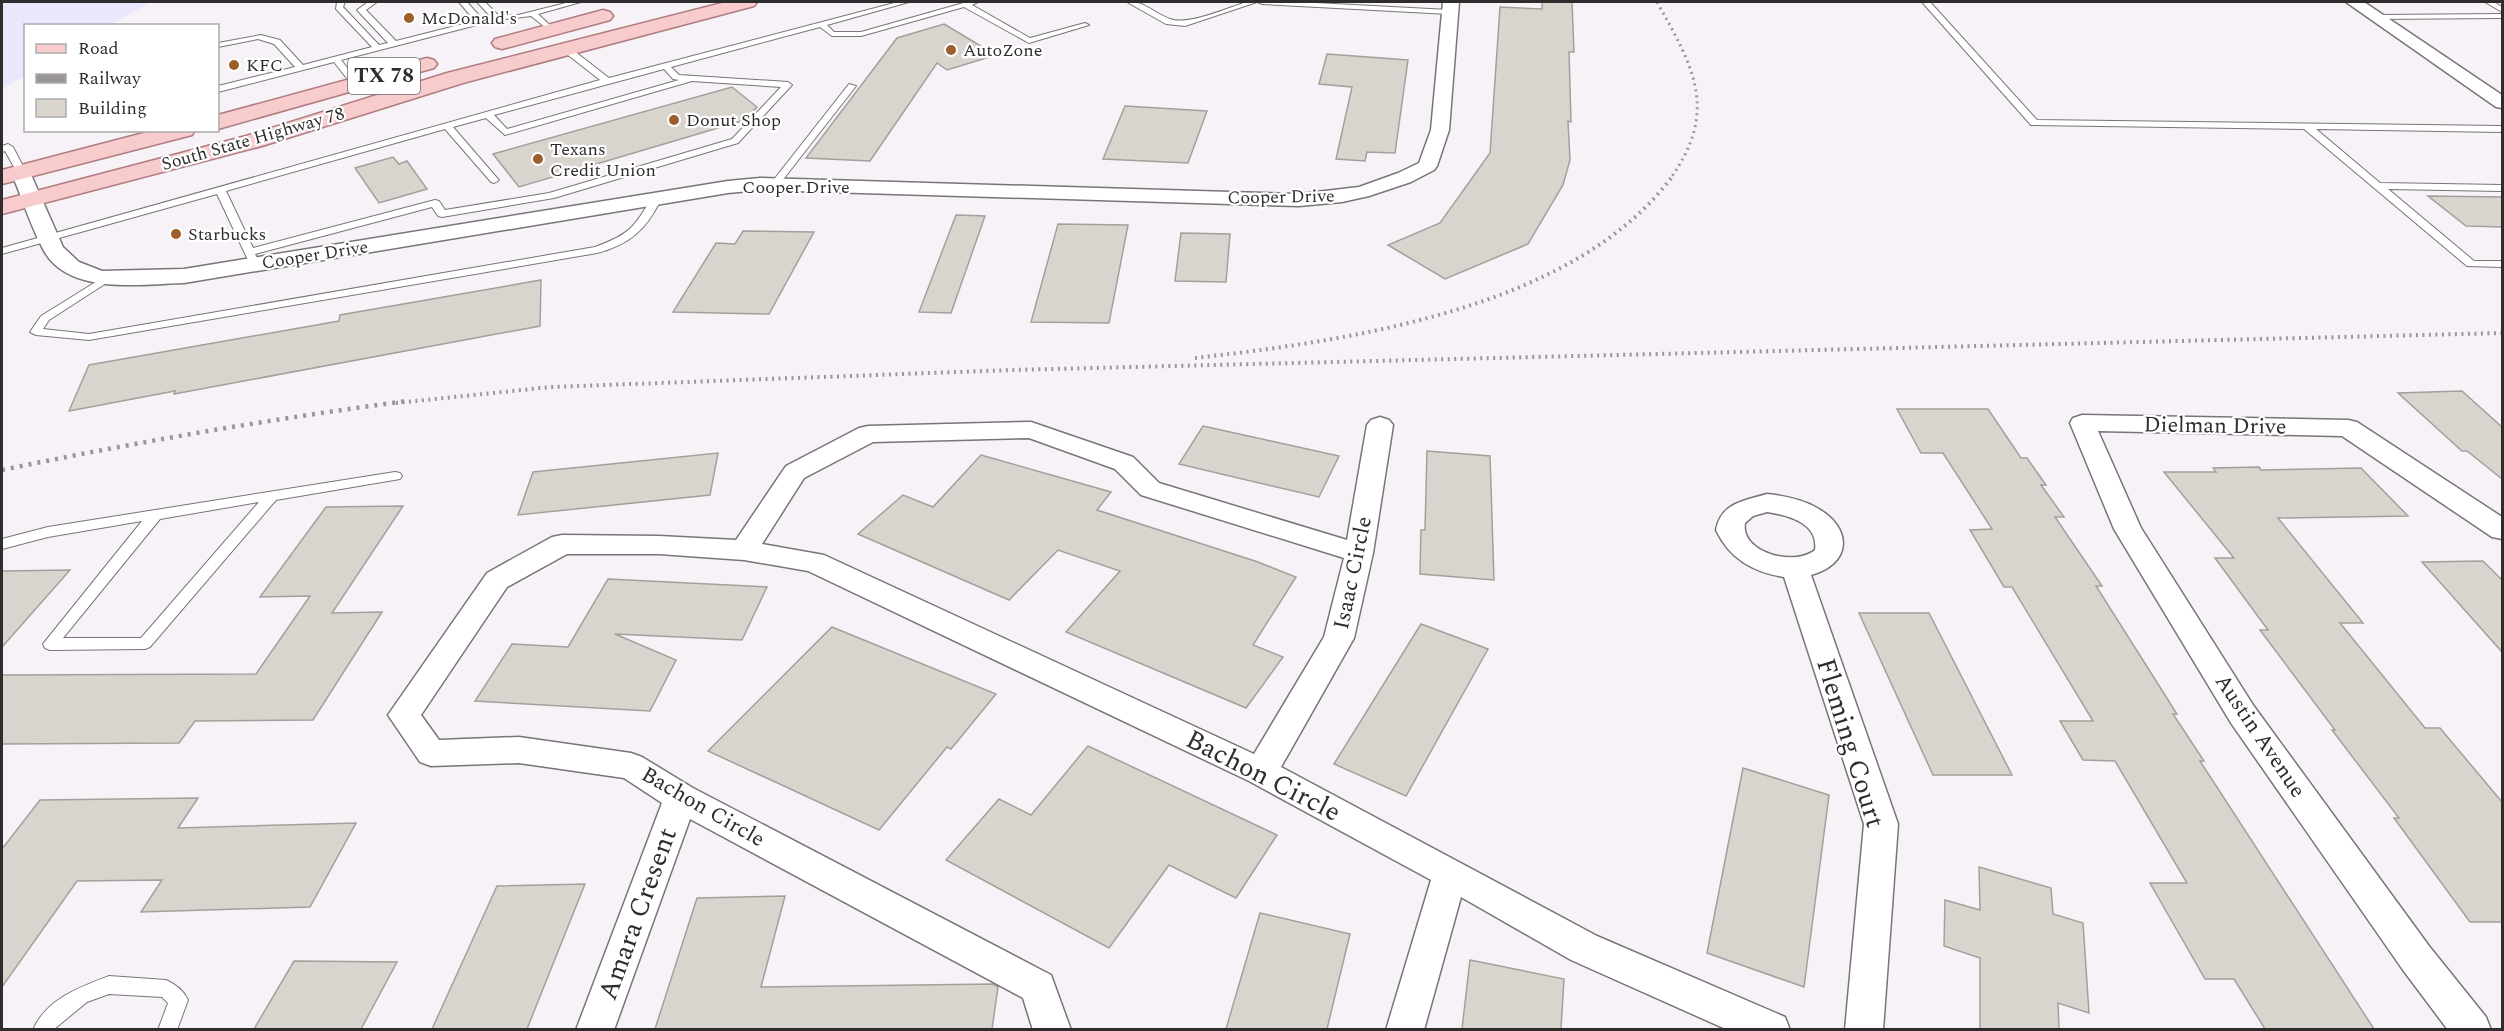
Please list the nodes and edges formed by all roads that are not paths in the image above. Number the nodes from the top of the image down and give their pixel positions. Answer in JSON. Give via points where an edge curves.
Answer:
{"nodes":[{"id":1,"x":341,"y":2,"type":"edge"},
{"id":2,"x":373,"y":2,"type":"edge"},
{"id":3,"x":464,"y":2,"type":"edge"},
{"id":4,"x":482,"y":2,"type":"edge"},
{"id":5,"x":539,"y":2,"type":"edge"},
{"id":6,"x":577,"y":2,"type":"edge"},
{"id":7,"x":747,"y":2,"type":"edge"},
{"id":8,"x":904,"y":2,"type":"edge"},
{"id":9,"x":974,"y":2,"type":"edge"},
{"id":10,"x":1131,"y":2,"type":"edge"},
{"id":11,"x":1253,"y":2,"type":"edge"},
{"id":12,"x":1262,"y":2,"type":"edge"},
{"id":13,"x":1926,"y":2,"type":"edge"},
{"id":14,"x":2354,"y":2,"type":"edge"},
{"id":15,"x":2489,"y":2,"type":"edge"},
{"id":16,"x":964,"y":4,"type":"junction"},
{"id":17,"x":1420,"y":6,"type":"edge"},
{"id":18,"x":1450,"y":7,"type":"edge"},
{"id":19,"x":626,"y":10,"type":"dead end"},
{"id":20,"x":2502,"y":10,"type":"edge"},
{"id":21,"x":532,"y":13,"type":"junction"},
{"id":22,"x":2502,"y":16,"type":"edge"},
{"id":23,"x":2377,"y":17,"type":"junction"},
{"id":24,"x":496,"y":18,"type":"junction"},
{"id":25,"x":548,"y":19,"type":"junction"},
{"id":26,"x":480,"y":22,"type":"junction"},
{"id":27,"x":821,"y":24,"type":"junction"},
{"id":28,"x":1085,"y":25,"type":"dead end"},
{"id":29,"x":393,"y":43,"type":"junction"},
{"id":30,"x":219,"y":45,"type":"edge"},
{"id":31,"x":376,"y":47,"type":"junction"},
{"id":32,"x":481,"y":49,"type":"dead end"},
{"id":33,"x":566,"y":49,"type":"junction"},
{"id":34,"x":336,"y":58,"type":"junction"},
{"id":35,"x":447,"y":58,"type":"dead end"},
{"id":36,"x":666,"y":66,"type":"junction"},
{"id":37,"x":301,"y":68,"type":"junction"},
{"id":38,"x":693,"y":79,"type":"junction"},
{"id":39,"x":607,"y":81,"type":"junction"},
{"id":40,"x":356,"y":84,"type":"junction"},
{"id":41,"x":852,"y":86,"type":"dead end"},
{"id":42,"x":219,"y":89,"type":"edge"},
{"id":43,"x":2502,"y":103,"type":"edge"},
{"id":44,"x":488,"y":114,"type":"junction"},
{"id":45,"x":219,"y":122,"type":"edge"},
{"id":46,"x":2305,"y":125,"type":"junction"},
{"id":47,"x":447,"y":126,"type":"junction"},
{"id":48,"x":2502,"y":129,"type":"edge"},
{"id":49,"x":176,"y":132,"type":"edge"},
{"id":50,"x":2,"y":138,"type":"edge"},
{"id":51,"x":5,"y":148,"type":"edge"},
{"id":52,"x":11,"y":175,"type":"edge"},
{"id":53,"x":494,"y":180,"type":"dead end"},
{"id":54,"x":775,"y":184,"type":"junction"},
{"id":55,"x":2377,"y":186,"type":"junction"},
{"id":56,"x":2502,"y":188,"type":"edge"},
{"id":57,"x":220,"y":190,"type":"junction"},
{"id":58,"x":503,"y":192,"type":"dead end"},
{"id":59,"x":550,"y":196,"type":"junction"},
{"id":60,"x":34,"y":199,"type":"junction"},
{"id":61,"x":656,"y":199,"type":"junction"},
{"id":62,"x":512,"y":202,"type":"junction"},
{"id":63,"x":2,"y":207,"type":"edge"},
{"id":64,"x":556,"y":215,"type":"junction"},
{"id":65,"x":49,"y":238,"type":"junction"},
{"id":66,"x":2,"y":251,"type":"edge"},
{"id":67,"x":252,"y":258,"type":"junction"},
{"id":68,"x":2502,"y":264,"type":"edge"},
{"id":69,"x":107,"y":278,"type":"junction"},
{"id":70,"x":2082,"y":423,"type":"joint"},
{"id":71,"x":1380,"y":425,"type":"dead end"},
{"id":72,"x":395,"y":476,"type":"dead end"},
{"id":73,"x":272,"y":496,"type":"junction"},
{"id":74,"x":155,"y":515,"type":"junction"},
{"id":75,"x":2502,"y":530,"type":"edge"},
{"id":76,"x":2,"y":544,"type":"edge"},
{"id":77,"x":744,"y":550,"type":"junction"},
{"id":78,"x":1359,"y":553,"type":"junction"},
{"id":79,"x":1795,"y":568,"type":"dead end"},
{"id":80,"x":1261,"y":772,"type":"junction"},
{"id":81,"x":681,"y":798,"type":"junction"},
{"id":82,"x":1450,"y":873,"type":"junction"},
{"id":83,"x":42,"y":1029,"type":"edge"},
{"id":84,"x":167,"y":1029,"type":"edge"},
{"id":85,"x":595,"y":1029,"type":"edge"},
{"id":86,"x":1052,"y":1029,"type":"edge"},
{"id":87,"x":1405,"y":1029,"type":"edge"},
{"id":88,"x":1771,"y":1029,"type":"edge"},
{"id":89,"x":1864,"y":1029,"type":"edge"},
{"id":90,"x":2472,"y":1029,"type":"edge"}],
"edges":[{"from":1,"to":31,"type":"lane","via":[[339,7]]},
{"from":2,"to":29,"type":"lane","via":[[361,10]]},
{"from":3,"to":26,"type":"lane"},
{"from":4,"to":24,"type":"lane"},
{"from":5,"to":25,"type":"lane"},
{"from":6,"to":25,"type":"lane"},
{"from":7,"to":33,"type":"main road","name":"South State Highway 78","number":"TX 78"},
{"from":8,"to":27,"type":"lane"},
{"from":9,"to":16,"type":"lane"},
{"from":10,"to":11,"type":"lane","via":[[1169,22],[1185,24]]},
{"from":12,"to":17,"type":"lane"},
{"from":13,"to":46,"type":"lane","via":[[2034,123]]},
{"from":14,"to":23,"type":"street"},
{"from":15,"to":20,"type":"lane"},
{"from":16,"to":27,"type":"lane","via":[[861,34],[832,34]]},
{"from":16,"to":28,"type":"lane","via":[[1029,41]]},
{"from":17,"to":18,"type":"lane"},
{"from":18,"to":54,"type":"street","name":"Cooper Drive","via":[[1440,130],[1427,166],[1375,190],[1326,200],[1251,200]]},
{"from":19,"to":25,"type":"main road"},
{"from":21,"to":24,"type":"lane"},
{"from":21,"to":25,"type":"lane"},
{"from":21,"to":25,"type":"lane"},
{"from":22,"to":23,"type":"lane"},
{"from":23,"to":43,"type":"street"},
{"from":24,"to":26,"type":"lane"},
{"from":25,"to":32,"type":"main road"},
{"from":25,"to":33,"type":"main road"},
{"from":26,"to":29,"type":"lane"},
{"from":27,"to":36,"type":"lane"},
{"from":29,"to":31,"type":"lane"},
{"from":30,"to":37,"type":"lane","via":[[258,37],[277,42]]},
{"from":31,"to":34,"type":"lane"},
{"from":33,"to":39,"type":"lane"},
{"from":33,"to":60,"type":"main road","name":"South State Highway 78","number":"TX 78","via":[[455,78],[255,141]]},
{"from":34,"to":37,"type":"lane"},
{"from":34,"to":40,"type":"lane"},
{"from":35,"to":40,"type":"main road","name":"South State Highway 78","number":"TX 78"},
{"from":36,"to":38,"type":"lane","via":[[676,77]]},
{"from":36,"to":39,"type":"lane"},
{"from":37,"to":42,"type":"lane"},
{"from":38,"to":44,"type":"lane","via":[[505,132]]},
{"from":38,"to":59,"type":"lane","via":[[788,86],[735,141]]},
{"from":39,"to":44,"type":"lane"},
{"from":40,"to":45,"type":"main road","name":"South State Highway 78","number":"TX 78"},
{"from":41,"to":54,"type":"lane"},
{"from":44,"to":47,"type":"lane"},
{"from":46,"to":48,"type":"lane"},
{"from":46,"to":55,"type":"lane"},
{"from":47,"to":53,"type":"lane"},
{"from":47,"to":57,"type":"lane"},
{"from":49,"to":52,"type":"main road","name":"South State Highway 78"},
{"from":50,"to":51,"type":"lane"},
{"from":51,"to":52,"type":"lane"},
{"from":52,"to":60,"type":"street","name":"Cooper Drive"},
{"from":54,"to":61,"type":"street","name":"Cooper Drive"},
{"from":55,"to":56,"type":"lane"},
{"from":55,"to":68,"type":"lane","via":[[2470,264]]},
{"from":57,"to":65,"type":"lane"},
{"from":57,"to":67,"type":"lane"},
{"from":58,"to":62,"type":"lane"},
{"from":59,"to":62,"type":"lane"},
{"from":59,"to":64,"type":"lane"},
{"from":60,"to":63,"type":"main road","name":"South State Highway 78","number":"TX 78"},
{"from":60,"to":65,"type":"street","name":"Cooper Drive"},
{"from":61,"to":64,"type":"street","name":"Cooper Drive"},
{"from":61,"to":69,"type":"lane","via":[[647,221],[623,241],[597,250],[89,337],[36,332],[45,318]]},
{"from":62,"to":67,"type":"lane","via":[[442,214],[435,203]]},
{"from":64,"to":67,"type":"street","name":"Cooper Drive"},
{"from":65,"to":66,"type":"lane"},
{"from":65,"to":69,"type":"street","name":"Cooper Drive","via":[[54,250],[71,267]]},
{"from":67,"to":69,"type":"street","name":"Cooper Drive","via":[[184,276]]},
{"from":70,"to":75,"type":"street","name":"Dielman Drive","via":[[2348,429]]},
{"from":70,"to":90,"type":"street","name":"Austin Avenue","via":[[2128,529],[2242,714],[2415,958]]},
{"from":71,"to":78,"type":"street","name":"Isaac Circle"},
{"from":72,"to":73,"type":"lane"},
{"from":73,"to":74,"type":"lane"},
{"from":73,"to":74,"type":"lane","via":[[145,644],[50,644]]},
{"from":74,"to":76,"type":"lane","via":[[48,532]]},
{"from":77,"to":78,"type":"street","via":[[795,472],[868,434],[1031,430],[1124,463],[1150,489]]},
{"from":77,"to":80,"type":"street","name":"Bachon Circle","via":[[814,562]]},
{"from":77,"to":81,"type":"street","name":"Bachon Circle","via":[[562,544],[497,580],[404,715],[431,753],[519,750],[631,766]]},
{"from":78,"to":80,"type":"street","name":"Isaac Circle","via":[[1340,638]]},
{"from":79,"to":89,"type":"street","name":"Fleming Court","via":[[1881,824]]},
{"from":80,"to":82,"type":"street","name":"Bachon Circle"},
{"from":81,"to":85,"type":"street","name":"Amara Cresent"},
{"from":81,"to":86,"type":"street","name":"Bachon Circle","via":[[1038,987]]},
{"from":82,"to":87,"type":"street"},
{"from":82,"to":88,"type":"street","name":"Bachon Circle","via":[[1584,948]]},
{"from":83,"to":84,"type":"lane","via":[[80,996],[109,985],[166,989],[178,1000]]}]}
